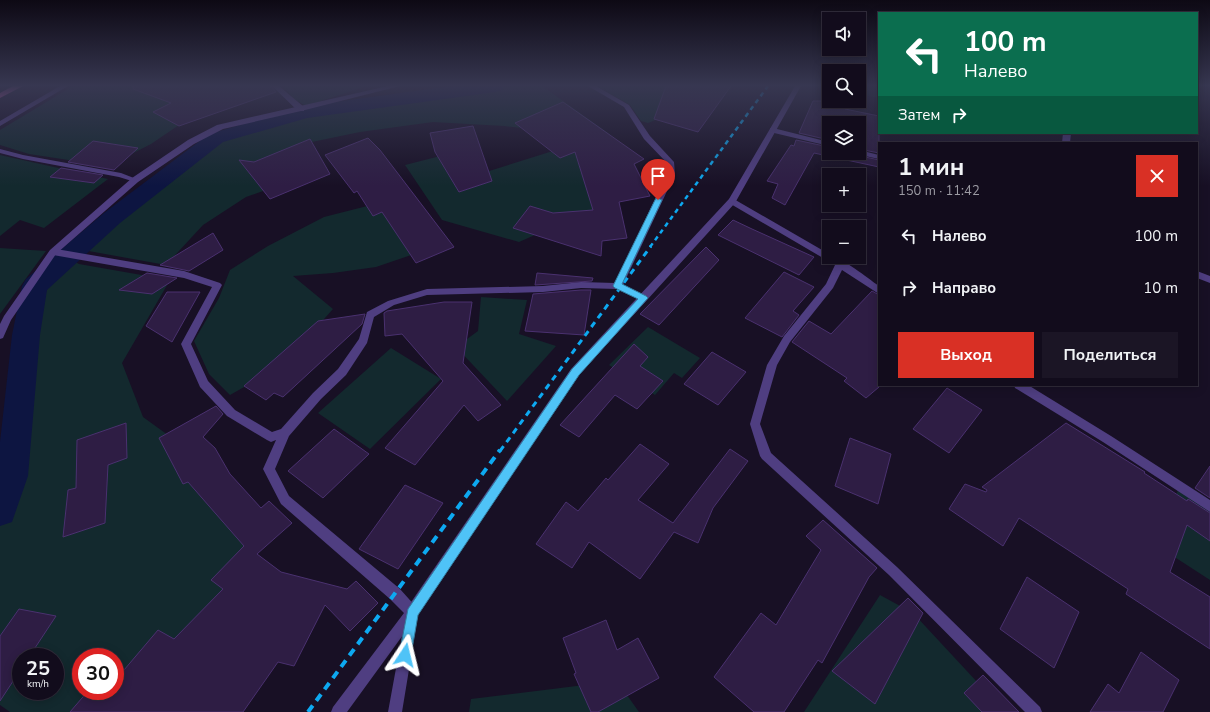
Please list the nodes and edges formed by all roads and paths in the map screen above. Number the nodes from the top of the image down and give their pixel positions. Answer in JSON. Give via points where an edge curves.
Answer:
{"nodes":[{"id":1,"x":253,"y":119,"type":"edge"},
{"id":2,"x":636,"y":119,"type":"edge"},
{"id":3,"x":779,"y":119,"type":"edge"},
{"id":4,"x":773,"y":130,"type":"junction"},
{"id":5,"x":822,"y":142,"type":"edge"},
{"id":6,"x":0,"y":151,"type":"edge"},
{"id":7,"x":866,"y":154,"type":"edge"},
{"id":8,"x":878,"y":157,"type":"edge"},
{"id":9,"x":136,"y":180,"type":"junction"},
{"id":10,"x":732,"y":201,"type":"junction"},
{"id":11,"x":52,"y":252,"type":"junction"},
{"id":12,"x":822,"y":254,"type":"edge"},
{"id":13,"x":840,"y":264,"type":"joint"},
{"id":14,"x":1198,"y":274,"type":"edge"},
{"id":15,"x":1210,"y":280,"type":"edge"},
{"id":16,"x":618,"y":286,"type":"junction"},
{"id":17,"x":878,"y":291,"type":"edge"},
{"id":18,"x":643,"y":298,"type":"junction"},
{"id":19,"x":0,"y":335,"type":"edge"},
{"id":20,"x":1020,"y":386,"type":"edge"},
{"id":21,"x":284,"y":432,"type":"junction"},
{"id":22,"x":1210,"y":507,"type":"edge"},
{"id":23,"x":412,"y":613,"type":"junction"},
{"id":24,"x":338,"y":712,"type":"edge"},
{"id":25,"x":395,"y":712,"type":"edge"},
{"id":26,"x":1035,"y":712,"type":"edge"}],
"edges":[{"from":1,"to":9,"type":"street","via":[[220,127],[191,142]]},
{"from":2,"to":16,"type":"street","via":[[647,137],[670,162],[671,174]]},
{"from":3,"to":4,"type":"street"},
{"from":4,"to":5,"type":"street"},
{"from":4,"to":10,"type":"street"},
{"from":6,"to":9,"type":"street"},
{"from":7,"to":8,"type":"street"},
{"from":9,"to":11,"type":"street"},
{"from":10,"to":12,"type":"street"},
{"from":10,"to":18,"type":"street"},
{"from":11,"to":19,"type":"street","via":[[7,319]]},
{"from":11,"to":21,"type":"street","via":[[189,275],[217,285],[186,344],[200,377],[231,413],[271,437]]},
{"from":13,"to":17,"type":"street"},
{"from":13,"to":26,"type":"street","via":[[830,286],[787,339],[772,365],[755,424],[766,456],[893,571]]},
{"from":14,"to":15,"type":"street"},
{"from":16,"to":18,"type":"street"},
{"from":16,"to":21,"type":"street","via":[[581,285],[543,289],[427,292],[391,302],[370,315],[364,340],[342,372]]},
{"from":18,"to":23,"type":"street","via":[[575,372]]},
{"from":20,"to":22,"type":"street","via":[[1107,439]]},
{"from":21,"to":23,"type":"street","via":[[269,469],[285,500],[395,594]]},
{"from":23,"to":24,"type":"street"},
{"from":23,"to":25,"type":"street"}]}
